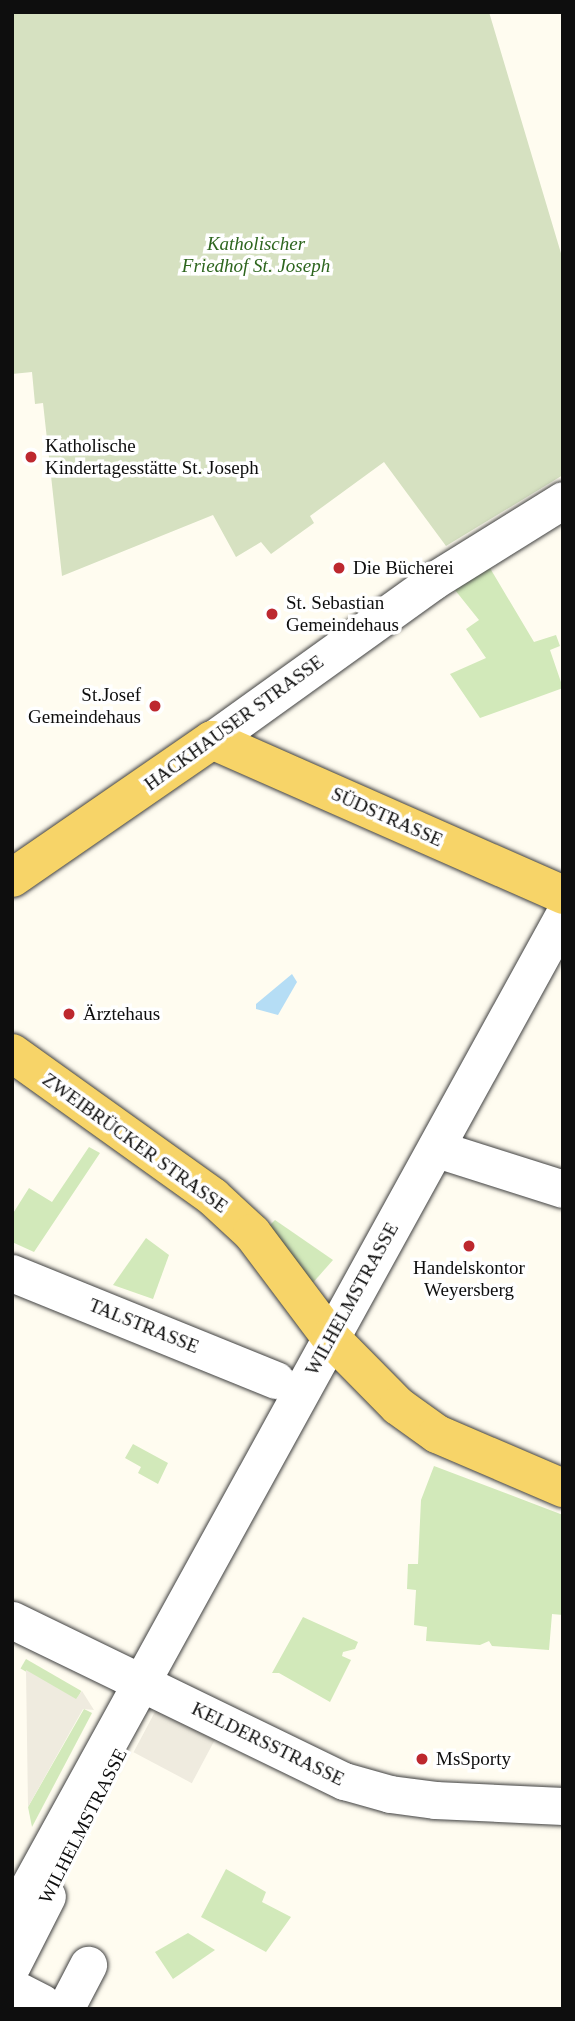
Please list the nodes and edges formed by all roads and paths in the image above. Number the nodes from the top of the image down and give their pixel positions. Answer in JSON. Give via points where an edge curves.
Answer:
{"nodes":[{"id":1,"x":563,"y":500,"type":"edge"},
{"id":2,"x":212,"y":740,"type":"junction"},
{"id":3,"x":12,"y":878,"type":"edge"},
{"id":4,"x":563,"y":895,"type":"edge"},
{"id":5,"x":563,"y":916,"type":"edge"},
{"id":6,"x":12,"y":1054,"type":"edge"},
{"id":7,"x":437,"y":1149,"type":"junction"},
{"id":8,"x":563,"y":1189,"type":"edge"},
{"id":9,"x":12,"y":1273,"type":"edge"},
{"id":10,"x":330,"y":1338,"type":"junction"},
{"id":11,"x":276,"y":1380,"type":"dead end"},
{"id":12,"x":563,"y":1488,"type":"edge"},
{"id":13,"x":12,"y":1619,"type":"edge"},
{"id":14,"x":145,"y":1683,"type":"junction"},
{"id":15,"x":563,"y":1806,"type":"edge"},
{"id":16,"x":23,"y":1919,"type":"edge"},
{"id":17,"x":88,"y":1965,"type":"dead end"},
{"id":18,"x":39,"y":1997,"type":"edge"}],
"edges":[{"from":1,"to":2,"type":"street","name":"HACKHAUSER STRASSE","via":[[433,581]]},
{"from":2,"to":3,"type":"main road","name":"HACKHAUSER STRASSE"},
{"from":2,"to":4,"type":"main road","name":"SÜDSTRASSE"},
{"from":5,"to":7,"type":"street","name":"WILHELMSTRASSE"},
{"from":6,"to":10,"type":"main road","name":"ZWEIBRÜCKER STRASSE","via":[[213,1197],[252,1233]]},
{"from":7,"to":8,"type":"street"},
{"from":7,"to":10,"type":"street","name":"WILHELMSTRASSE"},
{"from":9,"to":11,"type":"street","name":"TALSTRASSE"},
{"from":10,"to":12,"type":"main road","via":[[373,1383],[437,1434]]},
{"from":10,"to":14,"type":"street","name":"WILHELMSTRASSE"},
{"from":13,"to":14,"type":"street","name":"KELDERSSTRASSE"},
{"from":14,"to":15,"type":"street","name":"KELDERSSTRASSE","via":[[300,1764],[369,1789],[435,1800]]},
{"from":14,"to":16,"type":"street","name":"WILHELMSTRASSE","via":[[134,1729]]},
{"from":16,"to":18,"type":"street","name":"WILHELMSTRASSE"},
{"from":17,"to":18,"type":"street"}]}
